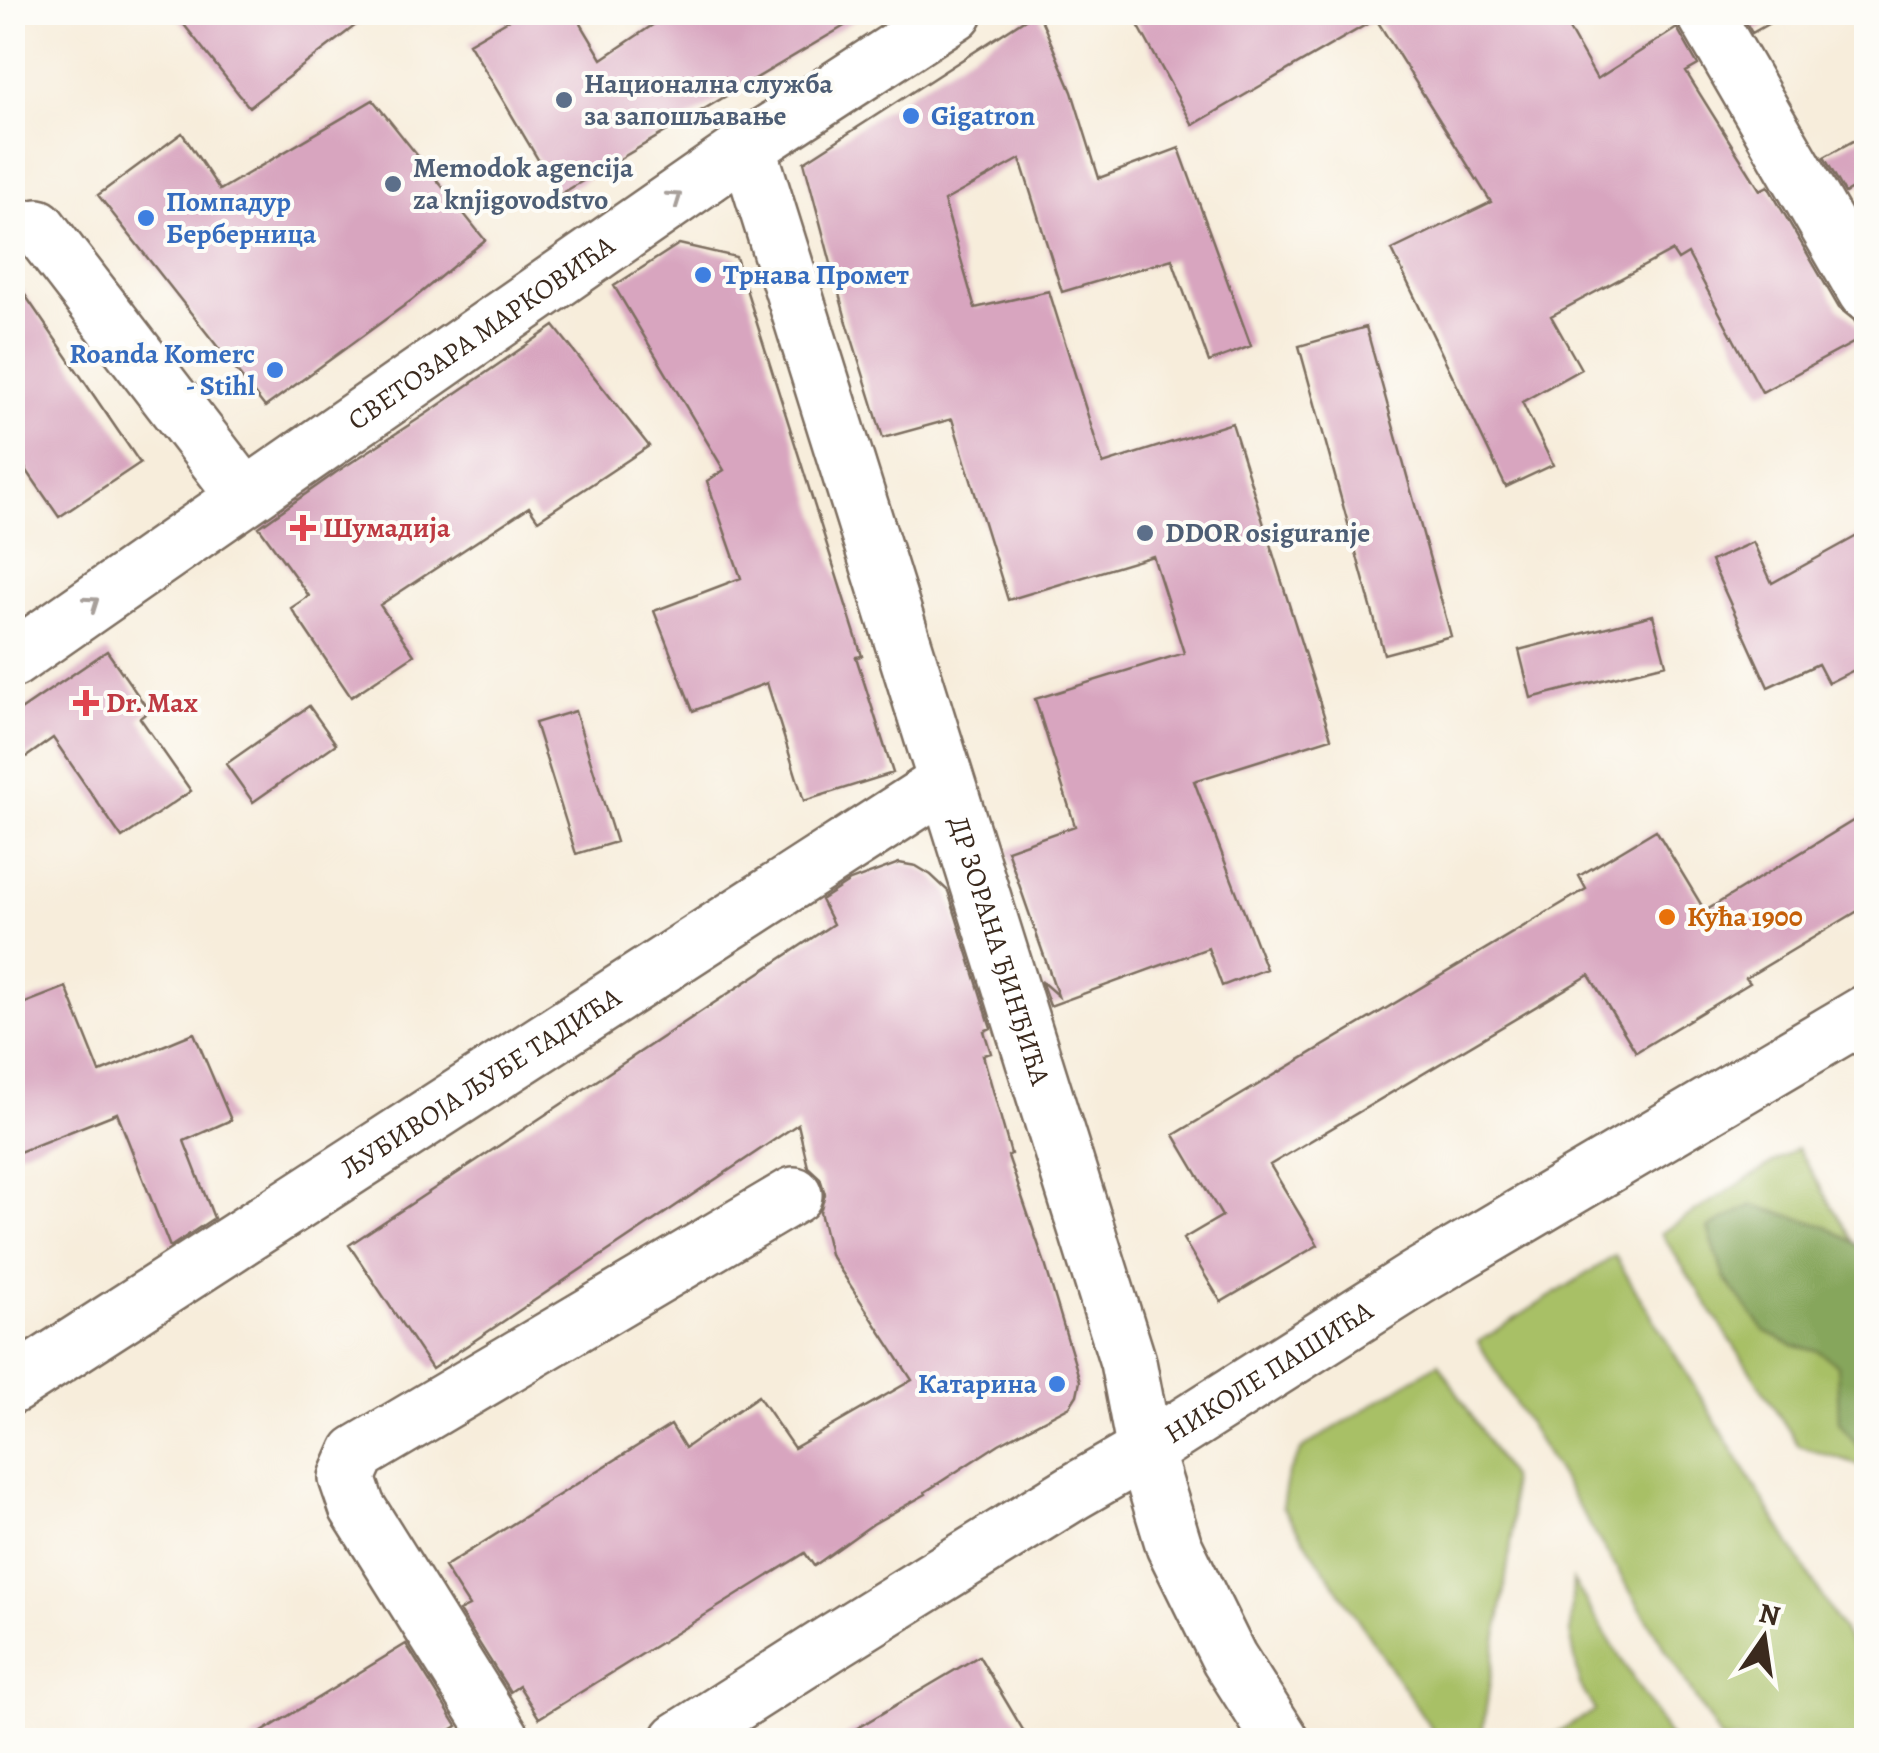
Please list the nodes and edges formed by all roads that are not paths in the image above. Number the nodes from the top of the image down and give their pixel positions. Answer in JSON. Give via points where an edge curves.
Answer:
{"nodes":[{"id":1,"x":955,"y":12,"type":"edge"},
{"id":2,"x":1704,"y":12,"type":"edge"},
{"id":3,"x":748,"y":147,"type":"junction"},
{"id":4,"x":38,"y":227,"type":"dead end"},
{"id":5,"x":1866,"y":292,"type":"edge"},
{"id":6,"x":245,"y":496,"type":"junction"},
{"id":7,"x":12,"y":660,"type":"edge"},
{"id":8,"x":946,"y":782,"type":"junction"},
{"id":9,"x":1866,"y":1013,"type":"edge"},
{"id":10,"x":794,"y":1195,"type":"dead end"},
{"id":11,"x":12,"y":1386,"type":"edge"},
{"id":12,"x":1145,"y":1451,"type":"junction"},
{"id":13,"x":504,"y":1740,"type":"edge"},
{"id":14,"x":679,"y":1740,"type":"edge"},
{"id":15,"x":1281,"y":1740,"type":"edge"}],
"edges":[{"from":1,"to":3,"type":"street","name":"СВЕТОЗАРА МАРКОВИЋА"},
{"from":2,"to":5,"type":"street"},
{"from":6,"to":3,"type":"street","name":"СВЕТОЗАРА МАРКОВИЋА","one_way":true},
{"from":3,"to":8,"type":"street","name":"ДР ЗОРАНА ЂИНЂИЋА"},
{"from":4,"to":6,"type":"street"},
{"from":7,"to":6,"type":"street","name":"СВЕТОЗАРА МАРКОВИЋА","one_way":true},
{"from":8,"to":11,"type":"street","name":"ЉУБИВОЈА ЉУБЕ ТАДИЋА"},
{"from":8,"to":12,"type":"street","name":"ДР ЗОРАНА ЂИНЂИЋА","via":[[1128,1362]]},
{"from":9,"to":12,"type":"street","name":"НИКОЛЕ ПАШИЋА","via":[[1417,1278]]},
{"from":10,"to":13,"type":"street","via":[[358,1453],[347,1478],[357,1507]]},
{"from":12,"to":14,"type":"street","name":"НИКОЛЕ ПАШИЋА"},
{"from":12,"to":15,"type":"street","name":"ДР ЗОРАНА ЂИНЂИЋА","via":[[1174,1546],[1229,1658]]}]}
